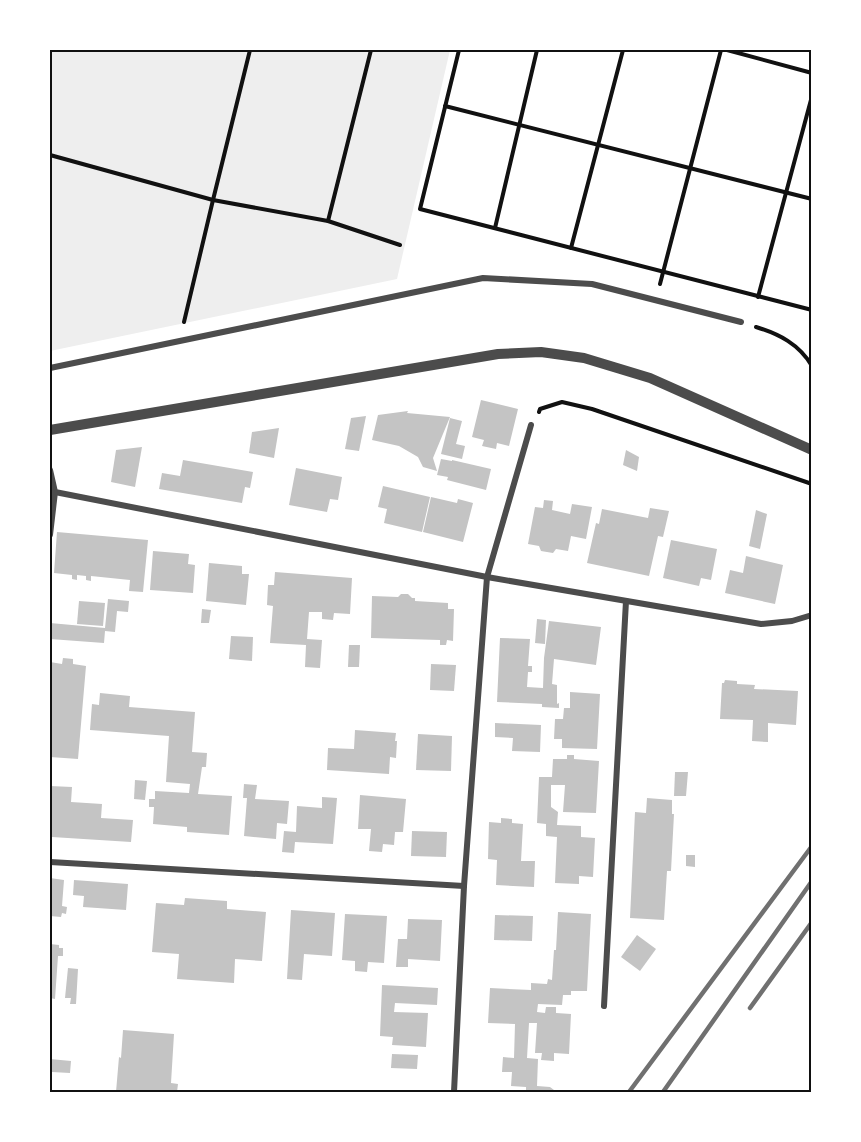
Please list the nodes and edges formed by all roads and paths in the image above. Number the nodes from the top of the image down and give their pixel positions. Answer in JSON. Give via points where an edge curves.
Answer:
{"nodes":[{"id":1,"x":250,"y":50,"type":"edge"},
{"id":2,"x":371,"y":50,"type":"edge"},
{"id":3,"x":459,"y":50,"type":"edge"},
{"id":4,"x":537,"y":50,"type":"edge"},
{"id":5,"x":623,"y":50,"type":"edge"},
{"id":6,"x":721,"y":50,"type":"edge"},
{"id":7,"x":727,"y":50,"type":"edge"},
{"id":8,"x":812,"y":73,"type":"edge"},
{"id":9,"x":812,"y":96,"type":"edge"},
{"id":10,"x":445,"y":106,"type":"junction"},
{"id":11,"x":519,"y":125,"type":"junction"},
{"id":12,"x":598,"y":145,"type":"junction"},
{"id":13,"x":50,"y":155,"type":"edge"},
{"id":14,"x":690,"y":168,"type":"junction"},
{"id":15,"x":786,"y":193,"type":"junction"},
{"id":16,"x":812,"y":199,"type":"edge"},
{"id":17,"x":213,"y":200,"type":"junction"},
{"id":18,"x":328,"y":221,"type":"junction"},
{"id":19,"x":495,"y":228,"type":"junction"},
{"id":20,"x":400,"y":245,"type":"dead end"},
{"id":21,"x":571,"y":248,"type":"junction"},
{"id":22,"x":663,"y":272,"type":"junction"},
{"id":23,"x":758,"y":297,"type":"junction"},
{"id":24,"x":656,"y":299,"type":"junction"},
{"id":25,"x":812,"y":310,"type":"edge"},
{"id":26,"x":741,"y":322,"type":"joint"},
{"id":27,"x":181,"y":340,"type":"junction"},
{"id":28,"x":812,"y":366,"type":"edge"},
{"id":29,"x":50,"y":368,"type":"edge"},
{"id":30,"x":531,"y":425,"type":"joint"},
{"id":31,"x":50,"y":430,"type":"edge"},
{"id":32,"x":812,"y":450,"type":"edge"},
{"id":33,"x":50,"y":470,"type":"edge"},
{"id":34,"x":812,"y":484,"type":"edge"},
{"id":35,"x":55,"y":492,"type":"junction"},
{"id":36,"x":50,"y":534,"type":"edge"},
{"id":37,"x":487,"y":577,"type":"junction"},
{"id":38,"x":626,"y":601,"type":"junction"},
{"id":39,"x":812,"y":615,"type":"edge"},
{"id":40,"x":50,"y":862,"type":"edge"},
{"id":41,"x":464,"y":885,"type":"junction"},
{"id":42,"x":604,"y":1006,"type":"dead end"},
{"id":43,"x":454,"y":1092,"type":"edge"}],
"edges":[{"from":1,"to":17,"type":"path"},
{"from":2,"to":18,"type":"path"},
{"from":3,"to":10,"type":"path"},
{"from":4,"to":11,"type":"path"},
{"from":5,"to":12,"type":"path"},
{"from":6,"to":14,"type":"path"},
{"from":7,"to":8,"type":"path"},
{"from":9,"to":15,"type":"path"},
{"from":10,"to":11,"type":"path"},
{"from":10,"to":19,"type":"path","via":[[420,209]]},
{"from":11,"to":12,"type":"path"},
{"from":11,"to":19,"type":"path"},
{"from":12,"to":14,"type":"path"},
{"from":12,"to":21,"type":"path"},
{"from":13,"to":17,"type":"path"},
{"from":14,"to":15,"type":"path"},
{"from":14,"to":22,"type":"path"},
{"from":15,"to":16,"type":"path"},
{"from":15,"to":23,"type":"path"},
{"from":17,"to":18,"type":"path"},
{"from":17,"to":27,"type":"path"},
{"from":18,"to":20,"type":"path"},
{"from":19,"to":21,"type":"path"},
{"from":21,"to":22,"type":"path"},
{"from":22,"to":23,"type":"path"},
{"from":22,"to":24,"type":"path"},
{"from":23,"to":25,"type":"path"},
{"from":24,"to":26,"type":"street"},
{"from":24,"to":27,"type":"street","via":[[592,284],[483,278]]},
{"from":26,"to":28,"type":"path","via":[[787,340]]},
{"from":27,"to":29,"type":"street"},
{"from":30,"to":34,"type":"path","via":[[540,409],[562,402]]},
{"from":30,"to":37,"type":"street"},
{"from":31,"to":32,"type":"street","via":[[498,354],[542,352],[584,358],[650,378]]},
{"from":33,"to":35,"type":"street"},
{"from":35,"to":36,"type":"street"},
{"from":35,"to":37,"type":"street"},
{"from":37,"to":38,"type":"street"},
{"from":37,"to":41,"type":"street"},
{"from":38,"to":39,"type":"street","via":[[761,624]]},
{"from":38,"to":42,"type":"street"},
{"from":40,"to":41,"type":"street"},
{"from":41,"to":43,"type":"street"}]}
